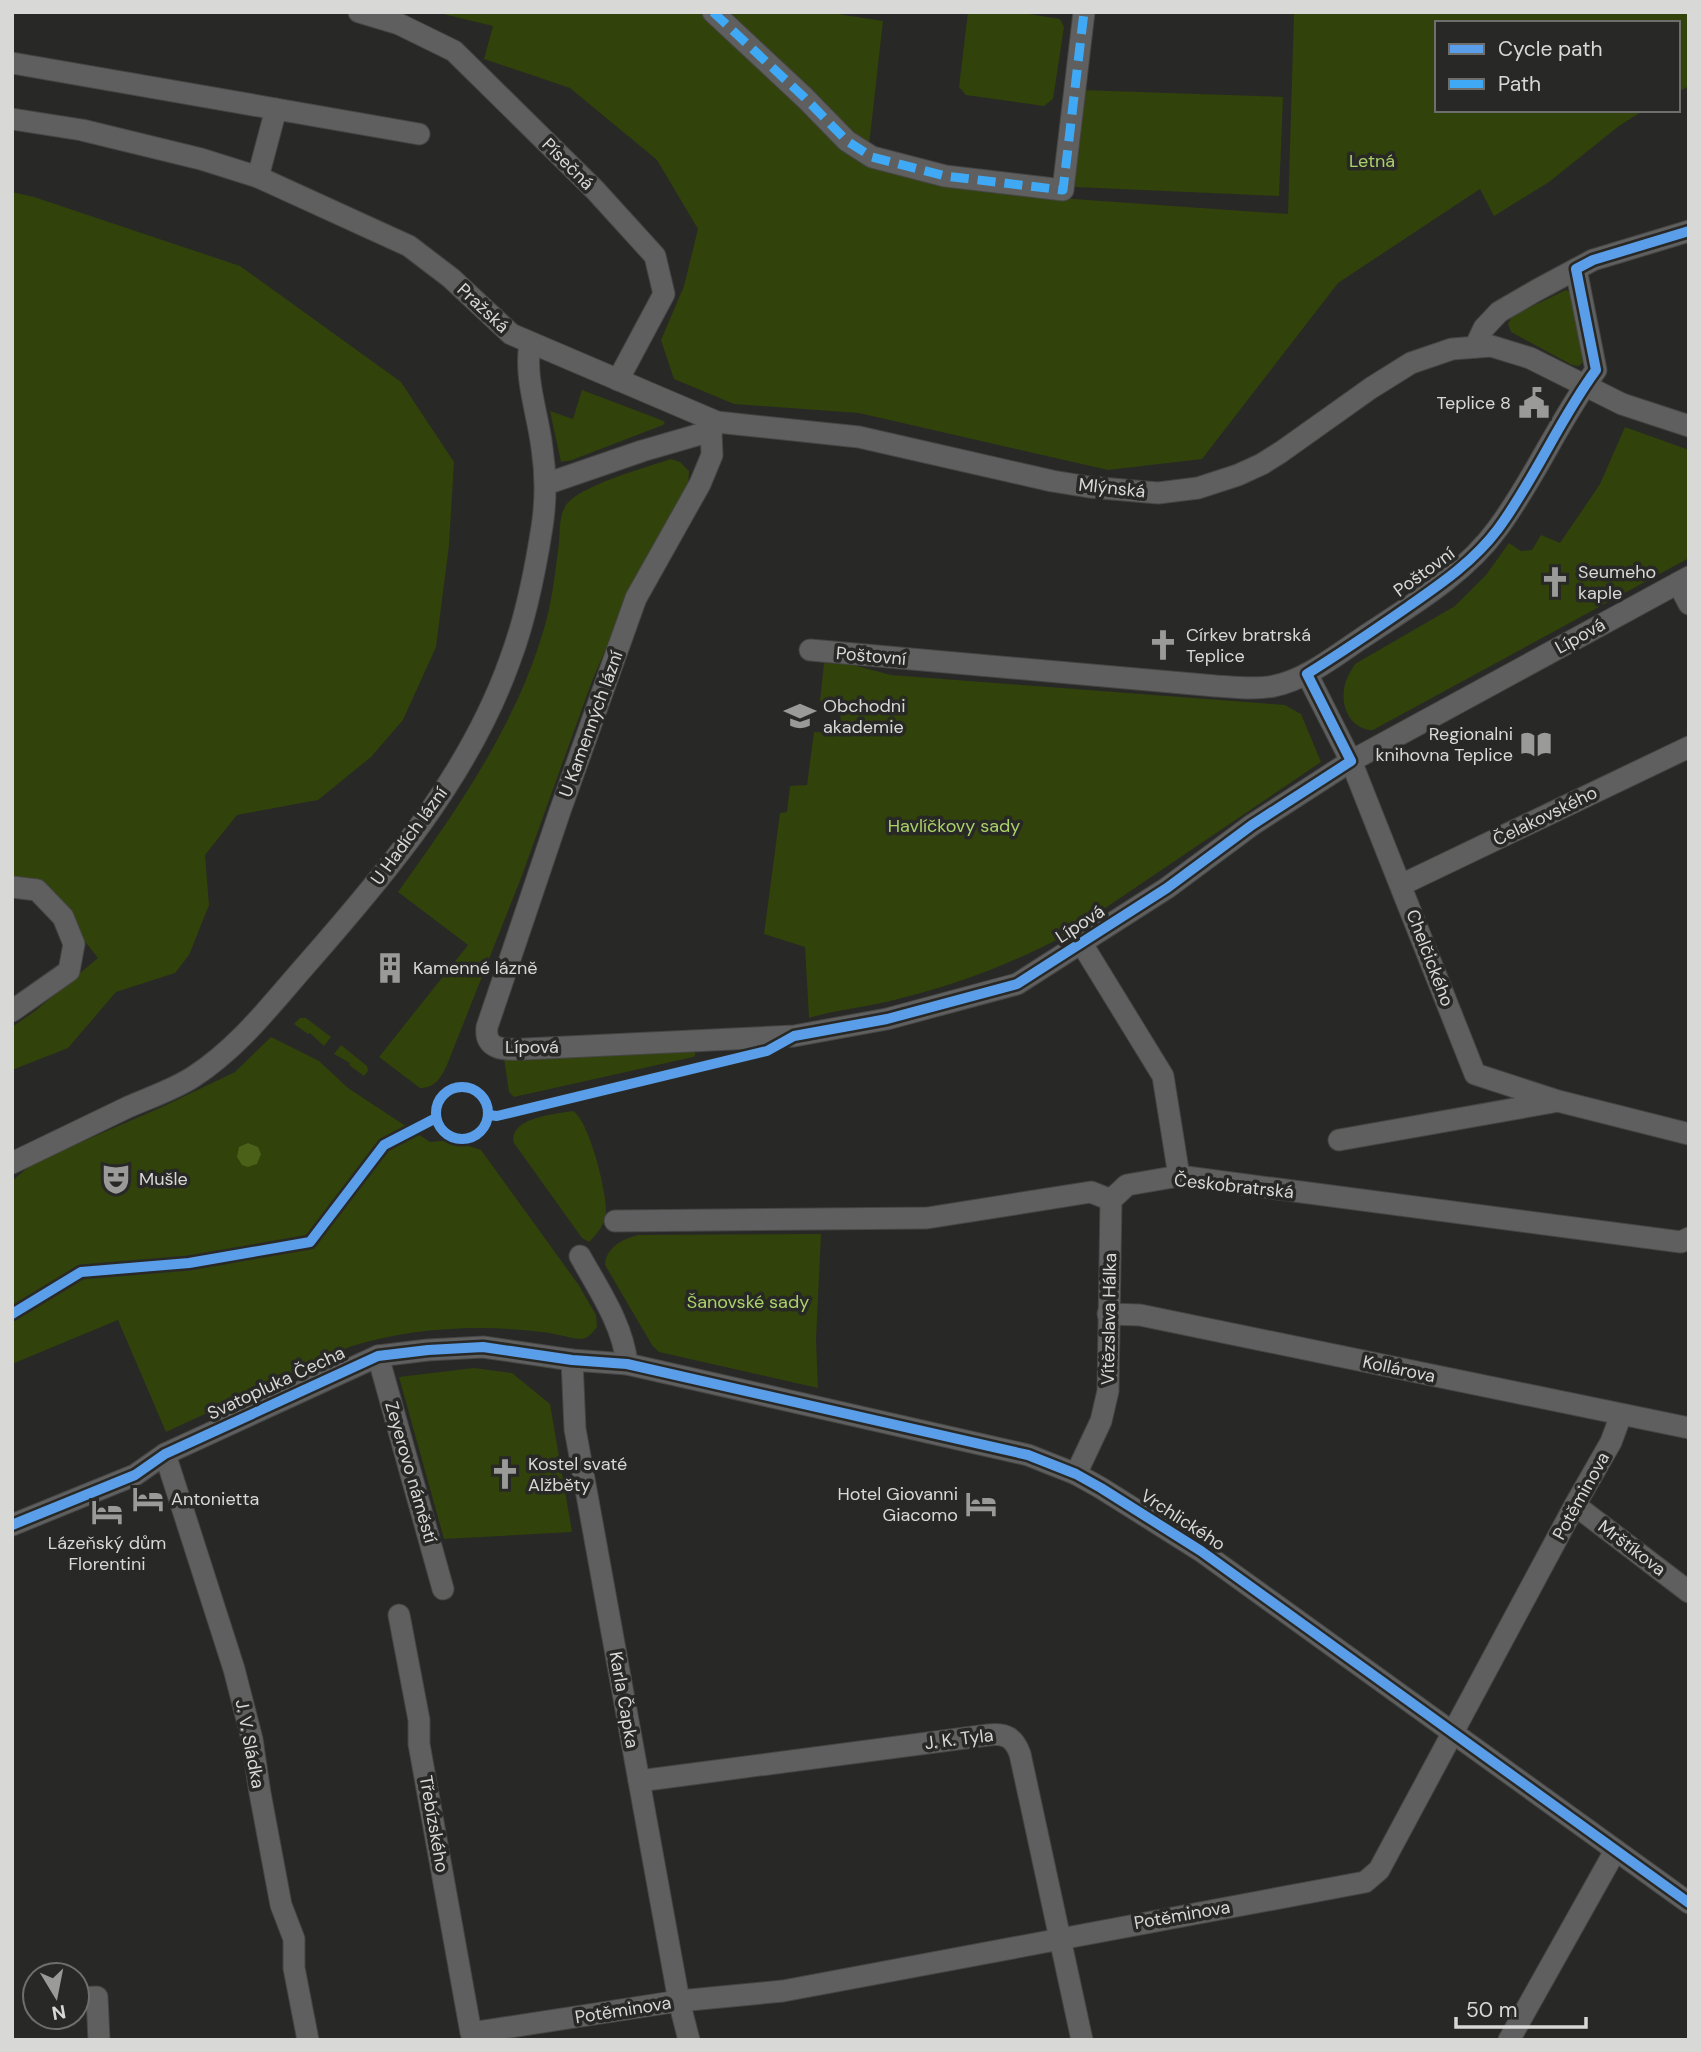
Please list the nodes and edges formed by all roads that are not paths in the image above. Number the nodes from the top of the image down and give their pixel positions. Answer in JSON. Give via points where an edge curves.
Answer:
{"nodes":[{"id":1,"x":359,"y":12,"type":"edge"},
{"id":2,"x":713,"y":12,"type":"edge"},
{"id":3,"x":1084,"y":12,"type":"edge"},
{"id":4,"x":12,"y":62,"type":"edge"},
{"id":5,"x":276,"y":110,"type":"junction"},
{"id":6,"x":12,"y":119,"type":"edge"},
{"id":7,"x":419,"y":134,"type":"dead end"},
{"id":8,"x":258,"y":177,"type":"junction"},
{"id":9,"x":1689,"y":231,"type":"edge"},
{"id":10,"x":1576,"y":269,"type":"junction"},
{"id":11,"x":530,"y":344,"type":"junction"},
{"id":12,"x":1475,"y":347,"type":"junction"},
{"id":13,"x":618,"y":380,"type":"junction"},
{"id":14,"x":1584,"y":386,"type":"junction"},
{"id":15,"x":1689,"y":426,"type":"edge"},
{"id":16,"x":714,"y":427,"type":"junction"},
{"id":17,"x":546,"y":484,"type":"junction"},
{"id":18,"x":1683,"y":580,"type":"edge"},
{"id":19,"x":1689,"y":604,"type":"edge"},
{"id":20,"x":810,"y":650,"type":"dead end"},
{"id":21,"x":1307,"y":674,"type":"junction"},
{"id":22,"x":1689,"y":747,"type":"edge"},
{"id":23,"x":1351,"y":761,"type":"junction"},
{"id":24,"x":1401,"y":885,"type":"junction"},
{"id":25,"x":12,"y":887,"type":"edge"},
{"id":26,"x":1082,"y":944,"type":"junction"},
{"id":27,"x":12,"y":1011,"type":"edge"},
{"id":28,"x":487,"y":1027,"type":"joint"},
{"id":29,"x":1558,"y":1101,"type":"junction"},
{"id":30,"x":1689,"y":1134,"type":"edge"},
{"id":31,"x":1339,"y":1140,"type":"dead end"},
{"id":32,"x":12,"y":1163,"type":"edge"},
{"id":33,"x":1179,"y":1177,"type":"junction"},
{"id":34,"x":1111,"y":1200,"type":"junction"},
{"id":35,"x":615,"y":1221,"type":"dead end"},
{"id":36,"x":1689,"y":1238,"type":"edge"},
{"id":37,"x":580,"y":1256,"type":"dead end"},
{"id":38,"x":1108,"y":1314,"type":"junction"},
{"id":39,"x":378,"y":1356,"type":"junction"},
{"id":40,"x":572,"y":1360,"type":"junction"},
{"id":41,"x":627,"y":1364,"type":"junction"},
{"id":42,"x":1621,"y":1415,"type":"junction"},
{"id":43,"x":1689,"y":1428,"type":"edge"},
{"id":44,"x":165,"y":1454,"type":"junction"},
{"id":45,"x":1076,"y":1474,"type":"junction"},
{"id":46,"x":1575,"y":1505,"type":"junction"},
{"id":47,"x":12,"y":1525,"type":"edge"},
{"id":48,"x":443,"y":1589,"type":"dead end"},
{"id":49,"x":1689,"y":1592,"type":"edge"},
{"id":50,"x":399,"y":1615,"type":"dead end"},
{"id":51,"x":1453,"y":1732,"type":"junction"},
{"id":52,"x":639,"y":1781,"type":"junction"},
{"id":53,"x":1615,"y":1851,"type":"junction"},
{"id":54,"x":1689,"y":1903,"type":"edge"},
{"id":55,"x":1060,"y":1938,"type":"junction"},
{"id":56,"x":91,"y":1997,"type":"edge"},
{"id":57,"x":679,"y":2001,"type":"junction"},
{"id":58,"x":471,"y":2033,"type":"joint"},
{"id":59,"x":99,"y":2040,"type":"edge"},
{"id":60,"x":308,"y":2040,"type":"edge"},
{"id":61,"x":689,"y":2040,"type":"edge"},
{"id":62,"x":1083,"y":2040,"type":"edge"},
{"id":63,"x":1508,"y":2040,"type":"edge"}],
"edges":[{"from":1,"to":13,"type":"street","name":"Písečná","via":[[399,24],[454,51],[595,190],[654,256],[664,294]]},
{"from":2,"to":3,"type":"street","via":[[848,141],[872,157],[945,176],[1063,190]]},
{"from":4,"to":5,"type":"street"},
{"from":5,"to":7,"type":"street"},
{"from":5,"to":8,"type":"street"},
{"from":6,"to":8,"type":"street","name":"Pražská","via":[[82,130]]},
{"from":8,"to":11,"type":"street","name":"Pražská","via":[[409,246],[511,334]]},
{"from":9,"to":10,"type":"street"},
{"from":10,"to":12,"type":"street","via":[[1499,312]]},
{"from":10,"to":14,"type":"street","name":"Poštovní","via":[[1595,370]]},
{"from":11,"to":13,"type":"street","name":"Pražská"},
{"from":11,"to":17,"type":"street","name":"U Hadích lázní","via":[[527,360]]},
{"from":12,"to":14,"type":"street","name":"Mlýnská","via":[[1519,354]]},
{"from":12,"to":16,"type":"street","name":"Mlýnská","via":[[1452,349],[1411,363],[1282,453],[1238,475],[1198,488],[1158,493],[1052,481],[859,437]]},
{"from":13,"to":16,"type":"street","name":"Pražská"},
{"from":14,"to":15,"type":"street","name":"Mlýnská"},
{"from":14,"to":21,"type":"street","name":"Poštovní","via":[[1538,468],[1476,555],[1450,578]]},
{"from":16,"to":17,"type":"street"},
{"from":16,"to":28,"type":"street","name":"U Kamenných lázní","via":[[712,455],[700,484],[636,598]]},
{"from":17,"to":32,"type":"street","name":"U Hadích lázní","via":[[529,594],[510,662],[471,742],[399,853],[224,1055],[192,1078]]},
{"from":18,"to":19,"type":"street"},
{"from":18,"to":23,"type":"street","name":"Lípová"},
{"from":20,"to":21,"type":"street","name":"Poštovní","via":[[1216,686],[1273,687]]},
{"from":21,"to":23,"type":"street"},
{"from":22,"to":24,"type":"street","name":"Čelakovského"},
{"from":23,"to":24,"type":"street","name":"Chelčického"},
{"from":23,"to":26,"type":"street","name":"Lípová"},
{"from":24,"to":29,"type":"street","name":"Chelčického","via":[[1475,1074]]},
{"from":25,"to":27,"type":"street","via":[[37,890],[63,917],[74,944],[69,971]]},
{"from":26,"to":28,"type":"street","name":"Lípová","via":[[1017,984],[887,1019],[794,1036],[506,1050],[490,1043]]},
{"from":26,"to":33,"type":"street","via":[[1164,1076]]},
{"from":29,"to":30,"type":"street","name":"Chelčického"},
{"from":29,"to":31,"type":"street","name":"Chelčického"},
{"from":33,"to":34,"type":"street","name":"Českobratrská","via":[[1127,1185]]},
{"from":33,"to":36,"type":"street","name":"Českobratrská","via":[[1681,1242]]},
{"from":34,"to":35,"type":"street","via":[[1091,1192],[927,1219]]},
{"from":34,"to":38,"type":"street","name":"Vítězslava Hálka"},
{"from":37,"to":41,"type":"street","via":[[617,1327]]},
{"from":38,"to":42,"type":"street","name":"Kollárova","via":[[1140,1315]]},
{"from":38,"to":45,"type":"street","name":"Vítězslava Hálka","via":[[1106,1404]]},
{"from":39,"to":40,"type":"street","name":"Svatopluka Čecha","via":[[483,1347]]},
{"from":39,"to":44,"type":"street","name":"Svatopluka Čecha"},
{"from":39,"to":48,"type":"street","name":"Zeyerovo náměstí"},
{"from":40,"to":41,"type":"street","name":"Vrchlického"},
{"from":40,"to":52,"type":"street","name":"Karla Čapka","via":[[575,1429]]},
{"from":41,"to":45,"type":"street","name":"Vrchlického","via":[[1028,1455]]},
{"from":42,"to":43,"type":"street","name":"Kollárova"},
{"from":42,"to":46,"type":"street","name":"Potěminova","via":[[1611,1443]]},
{"from":44,"to":47,"type":"street","name":"Svatopluka Čecha","via":[[135,1475]]},
{"from":44,"to":60,"type":"street","name":"J. V. Sládka","via":[[253,1739],[281,1905],[294,1939],[294,1968]]},
{"from":45,"to":51,"type":"street","name":"Vrchlického","via":[[1201,1551]]},
{"from":46,"to":49,"type":"street","name":"Mrštíkova"},
{"from":46,"to":51,"type":"street","name":"Potěminova"},
{"from":50,"to":58,"type":"street","name":"Třebízského"},
{"from":51,"to":53,"type":"street","name":"Vrchlického"},
{"from":51,"to":55,"type":"street","name":"Potěminova","via":[[1379,1870],[1365,1882]]},
{"from":52,"to":55,"type":"street","name":"J. K. Tyla","via":[[1001,1733],[1016,1743],[1020,1754]]},
{"from":52,"to":57,"type":"street","name":"Karla Čapka"},
{"from":53,"to":54,"type":"street","name":"Vrchlického"},
{"from":53,"to":63,"type":"street"},
{"from":55,"to":57,"type":"street","name":"Potěminova","via":[[783,1991]]},
{"from":55,"to":62,"type":"street","name":"J. K. Tyla"},
{"from":56,"to":59,"type":"street","via":[[97,1997]]},
{"from":57,"to":58,"type":"street","name":"Potěminova"},
{"from":57,"to":61,"type":"street","name":"Karla Čapka"}]}
